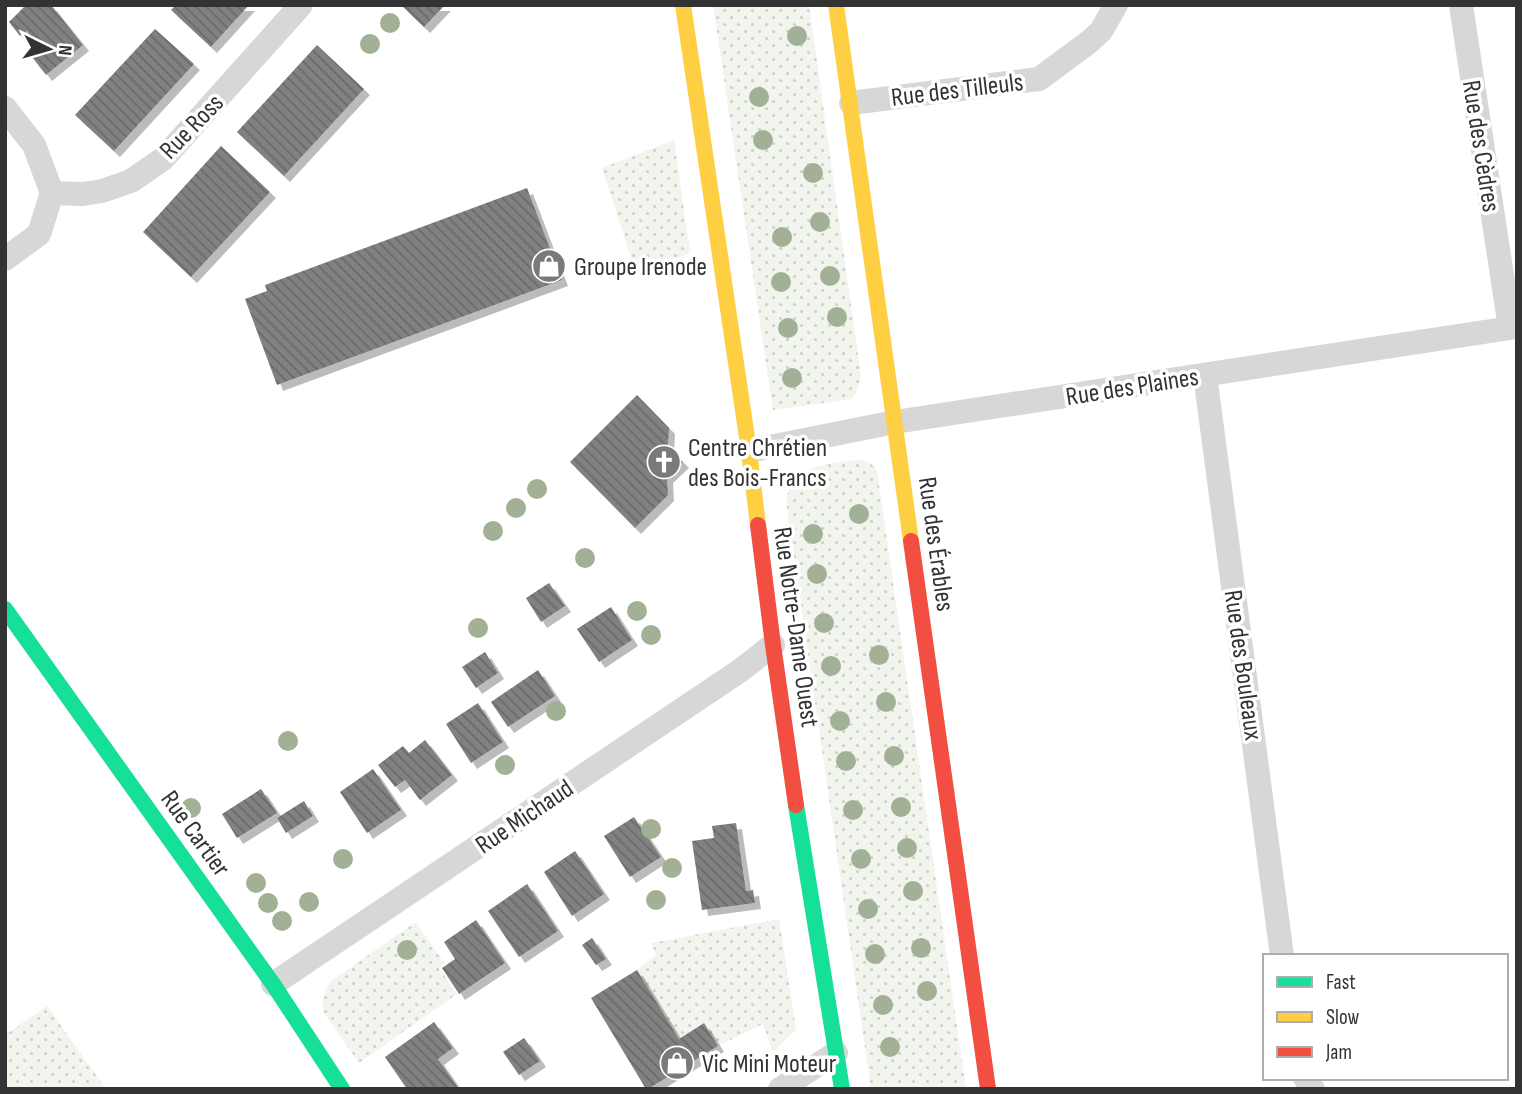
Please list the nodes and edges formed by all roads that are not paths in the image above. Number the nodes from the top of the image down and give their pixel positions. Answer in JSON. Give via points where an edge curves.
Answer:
{"nodes":[{"id":1,"x":301,"y":5,"type":"edge"},
{"id":2,"x":683,"y":5,"type":"edge"},
{"id":3,"x":836,"y":5,"type":"edge"},
{"id":4,"x":1116,"y":5,"type":"edge"},
{"id":5,"x":1461,"y":5,"type":"edge"},
{"id":6,"x":851,"y":103,"type":"junction"},
{"id":7,"x":5,"y":108,"type":"edge"},
{"id":8,"x":52,"y":193,"type":"junction"},
{"id":9,"x":5,"y":259,"type":"edge"},
{"id":10,"x":1513,"y":327,"type":"edge"},
{"id":11,"x":1205,"y":374,"type":"junction"},
{"id":12,"x":895,"y":422,"type":"junction"},
{"id":13,"x":749,"y":451,"type":"junction"},
{"id":14,"x":5,"y":609,"type":"edge"},
{"id":15,"x":773,"y":645,"type":"junction"},
{"id":16,"x":1282,"y":954,"type":"edge"},
{"id":17,"x":273,"y":984,"type":"junction"},
{"id":18,"x":836,"y":1053,"type":"junction"},
{"id":19,"x":342,"y":1089,"type":"edge"},
{"id":20,"x":780,"y":1089,"type":"edge"},
{"id":21,"x":842,"y":1089,"type":"edge"},
{"id":22,"x":988,"y":1089,"type":"edge"}],
"edges":[{"from":1,"to":8,"type":"street","name":"Rue Ross","via":[[163,159],[131,181],[102,191]]},
{"from":2,"to":13,"type":"street","name":"Rue Notre-Dame Ouest"},
{"from":3,"to":6,"type":"street","name":"Rue des Érables"},
{"from":4,"to":6,"type":"street","name":"Rue des Tilleuls","via":[[1101,31],[1039,79]]},
{"from":5,"to":10,"type":"street","name":"Rue des Cèdres"},
{"from":6,"to":12,"type":"street","name":"Rue des Érables"},
{"from":7,"to":8,"type":"street","via":[[34,145]]},
{"from":8,"to":9,"type":"street","via":[[39,234]]},
{"from":10,"to":11,"type":"street","name":"Rue des Plaines"},
{"from":11,"to":12,"type":"street","name":"Rue des Plaines"},
{"from":11,"to":16,"type":"street","name":"Rue des Bouleaux"},
{"from":12,"to":13,"type":"street","name":"Rue des Plaines"},
{"from":12,"to":22,"type":"street","name":"Rue des Érables"},
{"from":13,"to":15,"type":"street","name":"Rue Notre-Dame Ouest"},
{"from":14,"to":17,"type":"street","name":"Rue Cartier"},
{"from":15,"to":17,"type":"street","name":"Rue Michaud"},
{"from":15,"to":18,"type":"street","name":"Rue Notre-Dame Ouest"},
{"from":17,"to":19,"type":"street","name":"Rue Cartier"},
{"from":18,"to":20,"type":"street"},
{"from":18,"to":21,"type":"street","name":"Rue Notre-Dame Ouest"}]}
